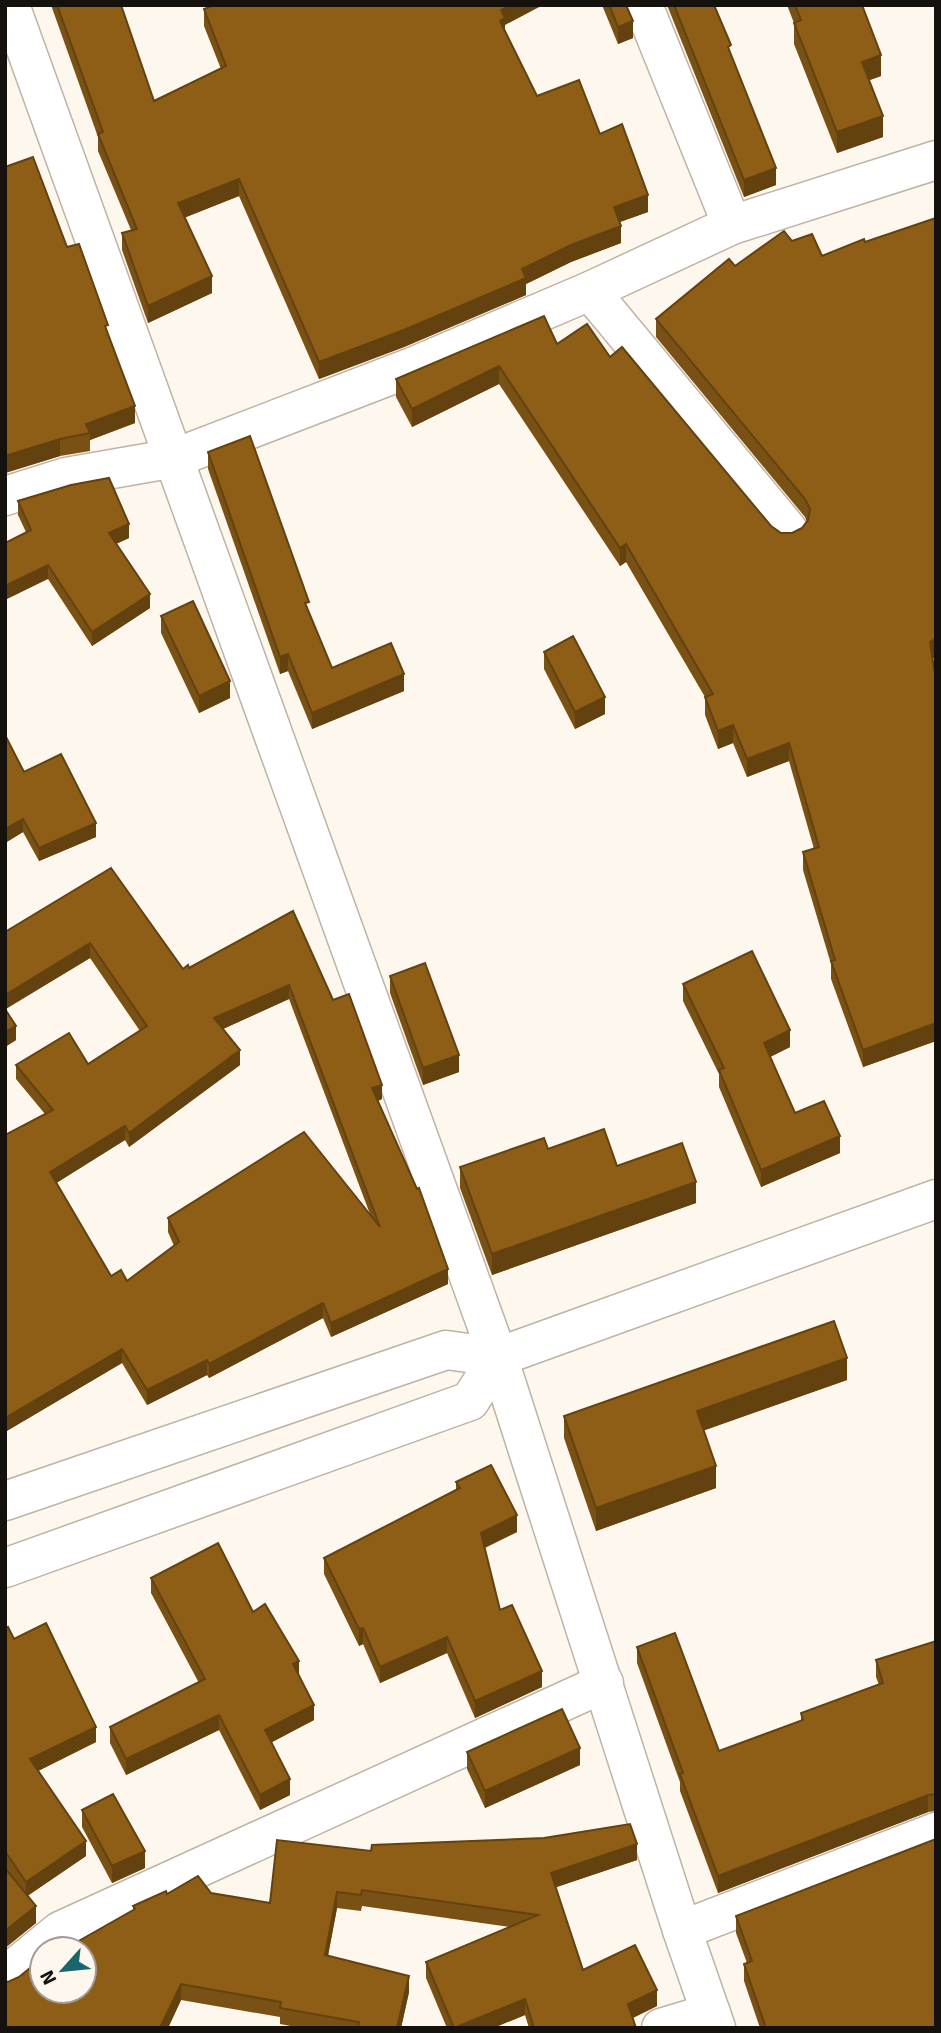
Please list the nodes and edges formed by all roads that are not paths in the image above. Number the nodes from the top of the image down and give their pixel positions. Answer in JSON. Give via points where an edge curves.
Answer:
{"nodes":[{"id":1,"x":10,"y":5,"type":"edge"},
{"id":2,"x":643,"y":5,"type":"edge"},
{"id":3,"x":936,"y":160,"type":"edge"},
{"id":4,"x":732,"y":225,"type":"junction"},
{"id":5,"x":590,"y":291,"type":"junction"},
{"id":6,"x":175,"y":458,"type":"junction"},
{"id":7,"x":5,"y":496,"type":"edge"},
{"id":8,"x":788,"y":530,"type":"edge"},
{"id":9,"x":936,"y":1199,"type":"edge"},
{"id":10,"x":498,"y":1357,"type":"junction"},
{"id":11,"x":5,"y":1501,"type":"edge"},
{"id":12,"x":5,"y":1568,"type":"edge"},
{"id":13,"x":604,"y":1683,"type":"junction"},
{"id":14,"x":936,"y":1832,"type":"edge"},
{"id":15,"x":682,"y":1930,"type":"junction"},
{"id":16,"x":5,"y":1976,"type":"edge"},
{"id":17,"x":714,"y":2020,"type":"edge"},
{"id":18,"x":661,"y":2028,"type":"edge"}],
"edges":[{"from":1,"to":6,"type":"street"},
{"from":2,"to":4,"type":"street"},
{"from":3,"to":4,"type":"street"},
{"from":4,"to":5,"type":"street"},
{"from":5,"to":6,"type":"street","via":[[412,367]]},
{"from":5,"to":8,"type":"street"},
{"from":6,"to":7,"type":"street","via":[[66,477]]},
{"from":6,"to":10,"type":"street"},
{"from":9,"to":10,"type":"street"},
{"from":10,"to":11,"type":"street","via":[[446,1350]]},
{"from":10,"to":12,"type":"street","via":[[470,1401]]},
{"from":10,"to":13,"type":"street"},
{"from":13,"to":15,"type":"street"},
{"from":13,"to":16,"type":"street","via":[[61,1931]]},
{"from":14,"to":15,"type":"street"},
{"from":15,"to":17,"type":"street"},
{"from":17,"to":18,"type":"street"}]}
